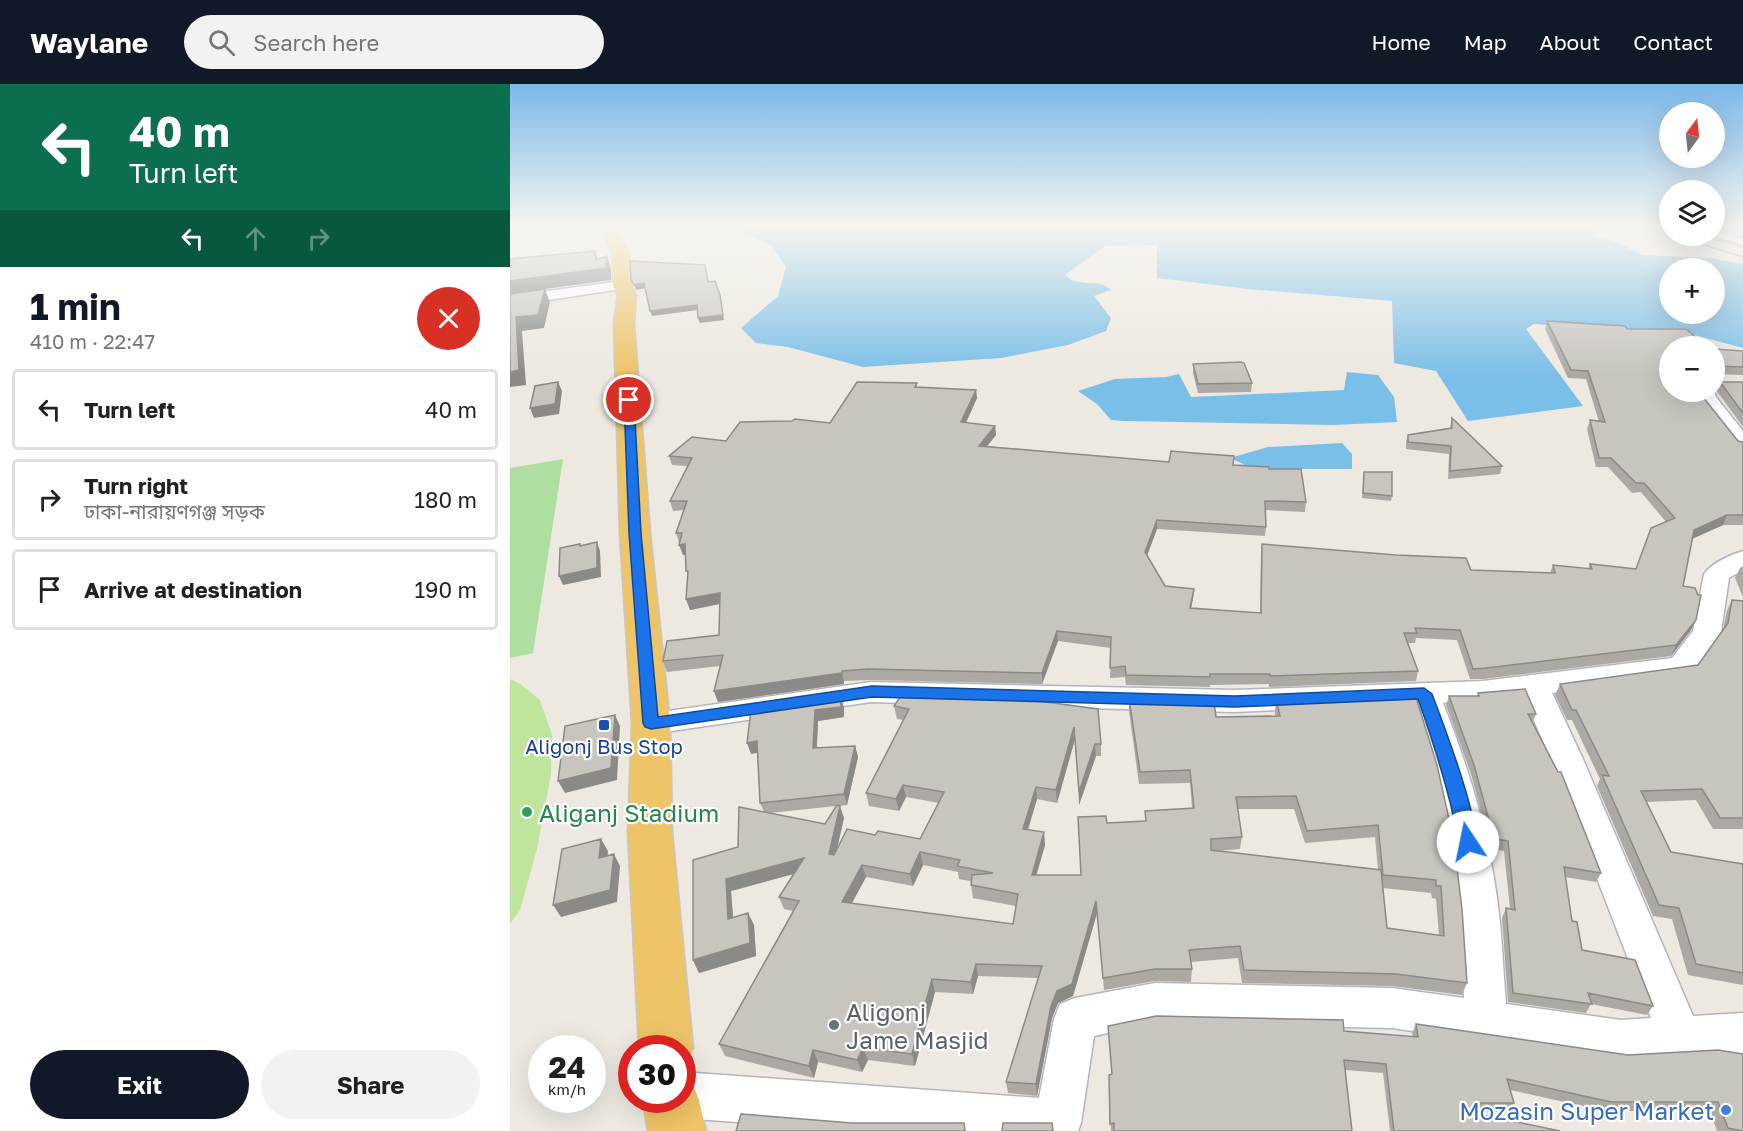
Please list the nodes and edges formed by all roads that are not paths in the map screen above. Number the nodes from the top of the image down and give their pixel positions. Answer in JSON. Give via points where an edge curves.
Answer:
{"nodes":[{"id":1,"x":622,"y":277,"type":"edge"},
{"id":2,"x":622,"y":285,"type":"junction"},
{"id":3,"x":510,"y":301,"type":"edge"},
{"id":4,"x":1710,"y":402,"type":"edge"},
{"id":5,"x":1743,"y":445,"type":"edge"},
{"id":6,"x":1743,"y":559,"type":"edge"},
{"id":7,"x":1533,"y":685,"type":"junction"},
{"id":8,"x":1424,"y":694,"type":"junction"},
{"id":9,"x":651,"y":723,"type":"junction"},
{"id":10,"x":1486,"y":1022,"type":"junction"},
{"id":11,"x":1743,"y":1034,"type":"edge"},
{"id":12,"x":665,"y":1035,"type":"edge"},
{"id":13,"x":1681,"y":1038,"type":"junction"},
{"id":14,"x":696,"y":1096,"type":"edge"},
{"id":15,"x":674,"y":1113,"type":"edge"},
{"id":16,"x":677,"y":1131,"type":"edge"}],
"edges":[{"from":1,"to":2,"type":"highway"},
{"from":2,"to":3,"type":"street"},
{"from":2,"to":9,"type":"highway","via":[[627,295],[624,323],[635,533]]},
{"from":4,"to":5,"type":"street"},
{"from":6,"to":7,"type":"street","via":[[1717,574],[1707,632],[1681,667]]},
{"from":7,"to":8,"type":"street"},
{"from":7,"to":13,"type":"street"},
{"from":8,"to":9,"type":"street","via":[[1235,701],[872,692]]},
{"from":8,"to":10,"type":"street","via":[[1465,821],[1480,923]]},
{"from":9,"to":12,"type":"highway","via":[[650,832]]},
{"from":10,"to":13,"type":"street","via":[[1621,1041]]},
{"from":10,"to":14,"type":"street","via":[[1392,1008],[1155,1003],[1075,1019],[1058,1123]]},
{"from":11,"to":13,"type":"street"},
{"from":15,"to":16,"type":"highway"}]}
